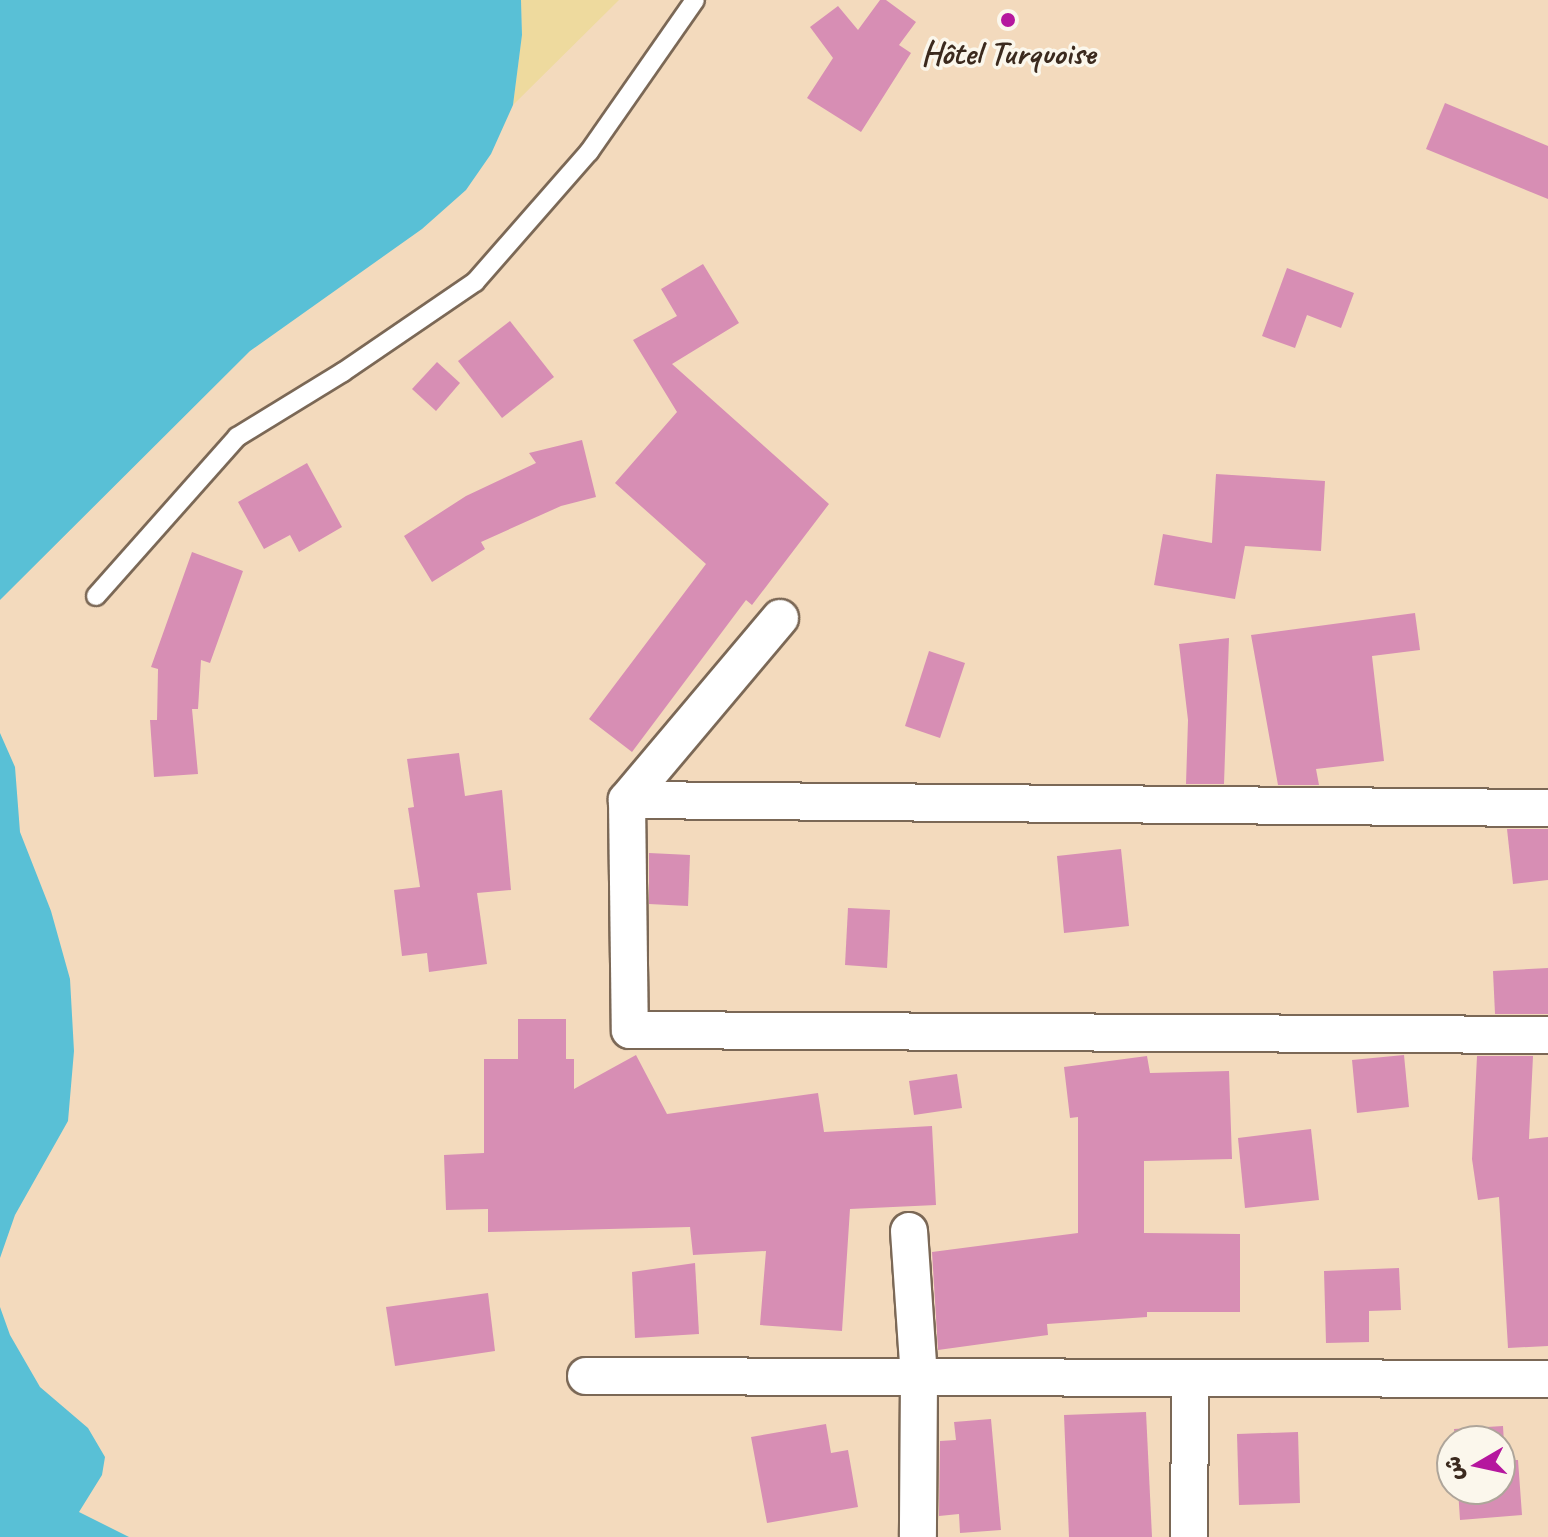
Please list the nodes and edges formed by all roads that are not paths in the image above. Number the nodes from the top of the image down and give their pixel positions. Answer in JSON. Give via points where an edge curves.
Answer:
{"nodes":[{"id":1,"x":695,"y":0,"type":"edge"},
{"id":2,"x":96,"y":596,"type":"dead end"},
{"id":3,"x":780,"y":618,"type":"dead end"},
{"id":4,"x":627,"y":800,"type":"junction"},
{"id":5,"x":1548,"y":808,"type":"edge"},
{"id":6,"x":1548,"y":1035,"type":"edge"},
{"id":7,"x":909,"y":1231,"type":"dead end"},
{"id":8,"x":586,"y":1376,"type":"dead end"},
{"id":9,"x":1190,"y":1378,"type":"junction"},
{"id":10,"x":919,"y":1379,"type":"junction"},
{"id":11,"x":1548,"y":1379,"type":"edge"},
{"id":12,"x":918,"y":1537,"type":"edge"},
{"id":13,"x":1189,"y":1537,"type":"edge"}],
"edges":[{"from":1,"to":2,"type":"lane","via":[[589,152],[475,282],[237,437]]},
{"from":3,"to":4,"type":"street"},
{"from":4,"to":5,"type":"street"},
{"from":4,"to":6,"type":"street","via":[[630,1030]]},
{"from":7,"to":10,"type":"street"},
{"from":8,"to":10,"type":"street"},
{"from":9,"to":10,"type":"street"},
{"from":9,"to":11,"type":"street"},
{"from":9,"to":13,"type":"street"},
{"from":10,"to":12,"type":"street"}]}
